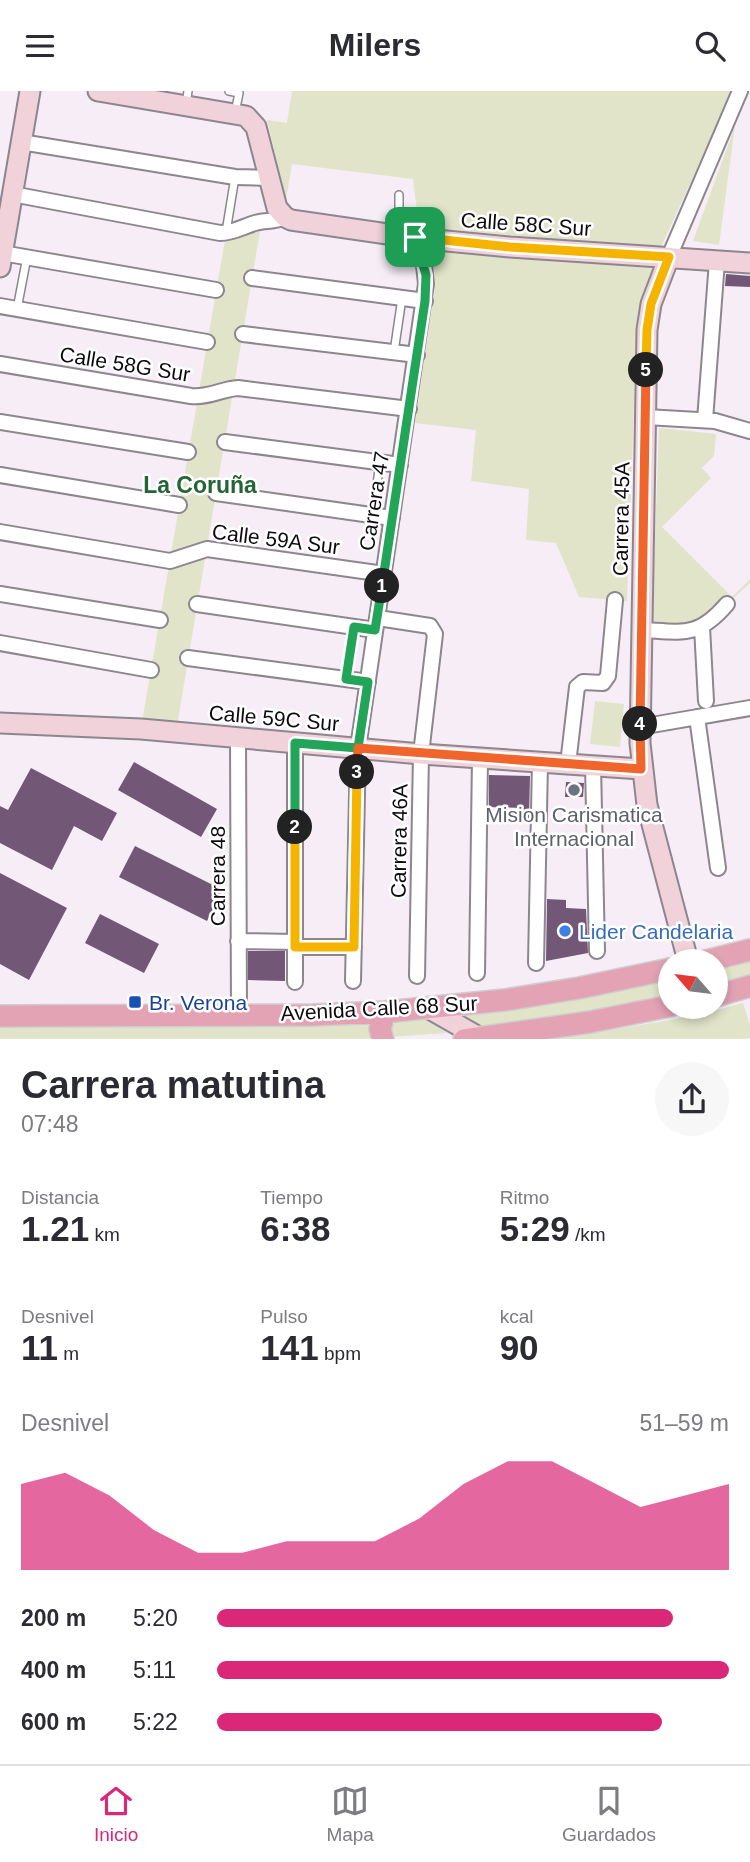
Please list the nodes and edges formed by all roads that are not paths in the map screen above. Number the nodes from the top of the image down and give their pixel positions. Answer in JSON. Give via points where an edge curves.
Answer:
{"nodes":[{"id":1,"x":30,"y":91,"type":"edge"},
{"id":2,"x":99,"y":91,"type":"edge"},
{"id":3,"x":229,"y":91,"type":"edge"},
{"id":4,"x":740,"y":91,"type":"edge"},
{"id":5,"x":132,"y":94,"type":"edge"},
{"id":6,"x":187,"y":98,"type":"edge"},
{"id":7,"x":241,"y":115,"type":"junction"},
{"id":8,"x":21,"y":142,"type":"junction"},
{"id":9,"x":235,"y":177,"type":"junction"},
{"id":10,"x":269,"y":178,"type":"junction"},
{"id":11,"x":12,"y":194,"type":"junction"},
{"id":12,"x":398,"y":195,"type":"dead end"},
{"id":13,"x":285,"y":217,"type":"junction"},
{"id":14,"x":226,"y":233,"type":"junction"},
{"id":15,"x":407,"y":237,"type":"junction"},
{"id":16,"x":27,"y":257,"type":"junction"},
{"id":17,"x":669,"y":257,"type":"junction"},
{"id":18,"x":1,"y":260,"type":"edge"},
{"id":19,"x":717,"y":261,"type":"junction"},
{"id":20,"x":750,"y":263,"type":"edge"},
{"id":21,"x":253,"y":278,"type":"dead end"},
{"id":22,"x":216,"y":290,"type":"dead end"},
{"id":23,"x":402,"y":298,"type":"junction"},
{"id":24,"x":425,"y":301,"type":"junction"},
{"id":25,"x":0,"y":306,"type":"edge"},
{"id":26,"x":17,"y":309,"type":"junction"},
{"id":27,"x":243,"y":334,"type":"dead end"},
{"id":28,"x":207,"y":342,"type":"dead end"},
{"id":29,"x":394,"y":353,"type":"junction"},
{"id":30,"x":417,"y":355,"type":"junction"},
{"id":31,"x":0,"y":364,"type":"edge"},
{"id":32,"x":409,"y":409,"type":"junction"},
{"id":33,"x":646,"y":417,"type":"junction"},
{"id":34,"x":705,"y":420,"type":"junction"},
{"id":35,"x":0,"y":422,"type":"edge"},
{"id":36,"x":750,"y":431,"type":"edge"},
{"id":37,"x":225,"y":442,"type":"dead end"},
{"id":38,"x":188,"y":452,"type":"dead end"},
{"id":39,"x":380,"y":462,"type":"junction"},
{"id":40,"x":400,"y":465,"type":"junction"},
{"id":41,"x":0,"y":475,"type":"edge"},
{"id":42,"x":216,"y":493,"type":"dead end"},
{"id":43,"x":179,"y":505,"type":"dead end"},
{"id":44,"x":373,"y":515,"type":"junction"},
{"id":45,"x":392,"y":518,"type":"junction"},
{"id":46,"x":0,"y":532,"type":"edge"},
{"id":47,"x":384,"y":574,"type":"junction"},
{"id":48,"x":0,"y":594,"type":"edge"},
{"id":49,"x":615,"y":600,"type":"dead end"},
{"id":50,"x":197,"y":604,"type":"dead end"},
{"id":51,"x":727,"y":604,"type":"dead end"},
{"id":52,"x":160,"y":619,"type":"dead end"},
{"id":53,"x":377,"y":624,"type":"junction"},
{"id":54,"x":354,"y":627,"type":"junction"},
{"id":55,"x":702,"y":628,"type":"junction"},
{"id":56,"x":642,"y":630,"type":"junction"},
{"id":57,"x":0,"y":643,"type":"edge"},
{"id":58,"x":188,"y":658,"type":"dead end"},
{"id":59,"x":151,"y":670,"type":"dead end"},
{"id":60,"x":346,"y":679,"type":"junction"},
{"id":61,"x":368,"y":682,"type":"junction"},
{"id":62,"x":706,"y":701,"type":"dead end"},
{"id":63,"x":750,"y":708,"type":"edge"},
{"id":64,"x":698,"y":717,"type":"junction"},
{"id":65,"x":0,"y":723,"type":"edge"},
{"id":66,"x":27,"y":723,"type":"junction"},
{"id":67,"x":640,"y":727,"type":"junction"},
{"id":68,"x":0,"y":735,"type":"edge"},
{"id":69,"x":237,"y":737,"type":"junction"},
{"id":70,"x":295,"y":743,"type":"junction"},
{"id":71,"x":358,"y":748,"type":"junction"},
{"id":72,"x":421,"y":754,"type":"junction"},
{"id":73,"x":480,"y":758,"type":"junction"},
{"id":74,"x":540,"y":762,"type":"junction"},
{"id":75,"x":568,"y":764,"type":"junction"},
{"id":76,"x":593,"y":765,"type":"junction"},
{"id":77,"x":641,"y":769,"type":"junction"},
{"id":78,"x":718,"y":868,"type":"dead end"},
{"id":79,"x":238,"y":941,"type":"junction"},
{"id":80,"x":295,"y":944,"type":"junction"},
{"id":81,"x":354,"y":947,"type":"junction"},
{"id":82,"x":685,"y":949,"type":"edge"},
{"id":83,"x":750,"y":950,"type":"edge"},
{"id":84,"x":597,"y":951,"type":"dead end"},
{"id":85,"x":728,"y":956,"type":"edge"},
{"id":86,"x":536,"y":963,"type":"dead end"},
{"id":87,"x":658,"y":971,"type":"edge"},
{"id":88,"x":477,"y":973,"type":"dead end"},
{"id":89,"x":417,"y":976,"type":"dead end"},
{"id":90,"x":353,"y":981,"type":"dead end"},
{"id":91,"x":295,"y":982,"type":"dead end"},
{"id":92,"x":750,"y":986,"type":"edge"},
{"id":93,"x":728,"y":992,"type":"edge"},
{"id":94,"x":428,"y":1007,"type":"junction"},
{"id":95,"x":658,"y":1008,"type":"edge"},
{"id":96,"x":385,"y":1012,"type":"junction"},
{"id":97,"x":239,"y":1015,"type":"junction"},
{"id":98,"x":0,"y":1016,"type":"edge"},
{"id":99,"x":383,"y":1039,"type":"edge"},
{"id":100,"x":476,"y":1039,"type":"edge"}],
"edges":[{"from":1,"to":8,"type":"street"},
{"from":2,"to":5,"type":"street"},
{"from":3,"to":7,"type":"lane","via":[[239,93]]},
{"from":4,"to":17,"type":"street","name":"Carrera 45A"},
{"from":5,"to":6,"type":"street"},
{"from":6,"to":7,"type":"street"},
{"from":7,"to":10,"type":"street","via":[[256,127]]},
{"from":8,"to":9,"type":"street"},
{"from":8,"to":11,"type":"street"},
{"from":9,"to":10,"type":"street"},
{"from":9,"to":14,"type":"lane"},
{"from":10,"to":13,"type":"street","via":[[277,208]]},
{"from":11,"to":14,"type":"street","name":"Calle 58C Sur"},
{"from":11,"to":18,"type":"street"},
{"from":12,"to":15,"type":"lane"},
{"from":13,"to":14,"type":"street","name":"Calle 58C Sur"},
{"from":13,"to":15,"type":"street","name":"Calle 58C Sur"},
{"from":15,"to":17,"type":"street","name":"Calle 58C Sur"},
{"from":15,"to":24,"type":"street","name":"Carrera 47","via":[[426,275]]},
{"from":16,"to":18,"type":"street"},
{"from":16,"to":22,"type":"street"},
{"from":16,"to":26,"type":"lane"},
{"from":17,"to":19,"type":"street","name":"Calle 58C Sur"},
{"from":17,"to":33,"type":"street","name":"Carrera 45A","via":[[651,304],[647,330]]},
{"from":19,"to":20,"type":"street","name":"Calle 58C Sur"},
{"from":19,"to":34,"type":"street"},
{"from":21,"to":23,"type":"street"},
{"from":23,"to":24,"type":"street"},
{"from":23,"to":29,"type":"lane"},
{"from":24,"to":30,"type":"street","name":"Carrera 47"},
{"from":25,"to":26,"type":"street"},
{"from":26,"to":28,"type":"street"},
{"from":27,"to":29,"type":"street"},
{"from":29,"to":30,"type":"street"},
{"from":30,"to":32,"type":"street","name":"Carrera 47"},
{"from":31,"to":32,"type":"street","name":"Calle 58G Sur","via":[[191,396],[238,388]]},
{"from":32,"to":40,"type":"street","name":"Carrera 47"},
{"from":33,"to":34,"type":"street"},
{"from":33,"to":56,"type":"street","name":"Carrera 45A"},
{"from":34,"to":36,"type":"street"},
{"from":35,"to":38,"type":"street"},
{"from":37,"to":39,"type":"street"},
{"from":39,"to":40,"type":"street"},
{"from":39,"to":44,"type":"lane"},
{"from":40,"to":45,"type":"street","name":"Carrera 47"},
{"from":41,"to":43,"type":"street"},
{"from":42,"to":44,"type":"street"},
{"from":44,"to":45,"type":"street"},
{"from":45,"to":47,"type":"street","name":"Carrera 47"},
{"from":46,"to":47,"type":"street","name":"Calle 59A Sur","via":[[166,560],[206,549]]},
{"from":47,"to":53,"type":"street","name":"Carrera 47"},
{"from":48,"to":52,"type":"street"},
{"from":49,"to":75,"type":"street","via":[[608,676],[603,683],[583,682],[577,687]]},
{"from":50,"to":54,"type":"street"},
{"from":51,"to":55,"type":"street"},
{"from":53,"to":54,"type":"street"},
{"from":53,"to":61,"type":"street","name":"Carrera 47"},
{"from":53,"to":72,"type":"street","name":"Carrera 46A","via":[[430,625],[435,634]]},
{"from":54,"to":60,"type":"lane"},
{"from":55,"to":56,"type":"street"},
{"from":55,"to":62,"type":"street"},
{"from":56,"to":67,"type":"street","name":"Carrera 45A"},
{"from":57,"to":59,"type":"street"},
{"from":58,"to":60,"type":"street"},
{"from":60,"to":61,"type":"street"},
{"from":61,"to":71,"type":"street","name":"Carrera 47"},
{"from":63,"to":64,"type":"street"},
{"from":64,"to":67,"type":"street"},
{"from":64,"to":78,"type":"street"},
{"from":65,"to":66,"type":"street","name":"Calle 59C Sur"},
{"from":66,"to":68,"type":"street","name":"Calle 59C Sur"},
{"from":66,"to":69,"type":"street","name":"Calle 59C Sur"},
{"from":67,"to":77,"type":"street","name":"Carrera 45A"},
{"from":69,"to":70,"type":"street","name":"Calle 59C Sur"},
{"from":69,"to":79,"type":"street","name":"Carrera 48"},
{"from":70,"to":71,"type":"street","name":"Calle 59C Sur"},
{"from":70,"to":80,"type":"street"},
{"from":71,"to":72,"type":"street","name":"Calle 59C Sur"},
{"from":71,"to":81,"type":"street","name":"Carrera 47"},
{"from":72,"to":73,"type":"street","name":"Calle 59C Sur"},
{"from":72,"to":89,"type":"street","name":"Carrera 46A"},
{"from":73,"to":74,"type":"street","name":"Calle 59C Sur"},
{"from":73,"to":88,"type":"street"},
{"from":74,"to":75,"type":"street","name":"Calle 59C Sur"},
{"from":74,"to":86,"type":"street"},
{"from":75,"to":76,"type":"street","name":"Calle 59C Sur"},
{"from":76,"to":77,"type":"street","name":"Calle 59C Sur"},
{"from":76,"to":84,"type":"street"},
{"from":77,"to":82,"type":"street","name":"Carrera 45A"},
{"from":79,"to":80,"type":"street"},
{"from":79,"to":97,"type":"street","name":"Carrera 48"},
{"from":80,"to":81,"type":"street"},
{"from":80,"to":91,"type":"street"},
{"from":81,"to":90,"type":"street","name":"Carrera 47"},
{"from":83,"to":85,"type":"main road"},
{"from":87,"to":94,"type":"main road","name":"Avenida Calle 68 Sur","via":[[525,997]]},
{"from":92,"to":93,"type":"main road"},
{"from":94,"to":96,"type":"main road","name":"Avenida Calle 68 Sur"},
{"from":94,"to":100,"type":"street"},
{"from":95,"to":100,"type":"main road","name":"Avenida Calle 68 Sur"},
{"from":96,"to":97,"type":"main road","name":"Avenida Calle 68 Sur"},
{"from":96,"to":99,"type":"main road","via":[[380,1029]]},
{"from":97,"to":98,"type":"main road","name":"Avenida Calle 68 Sur"}]}
